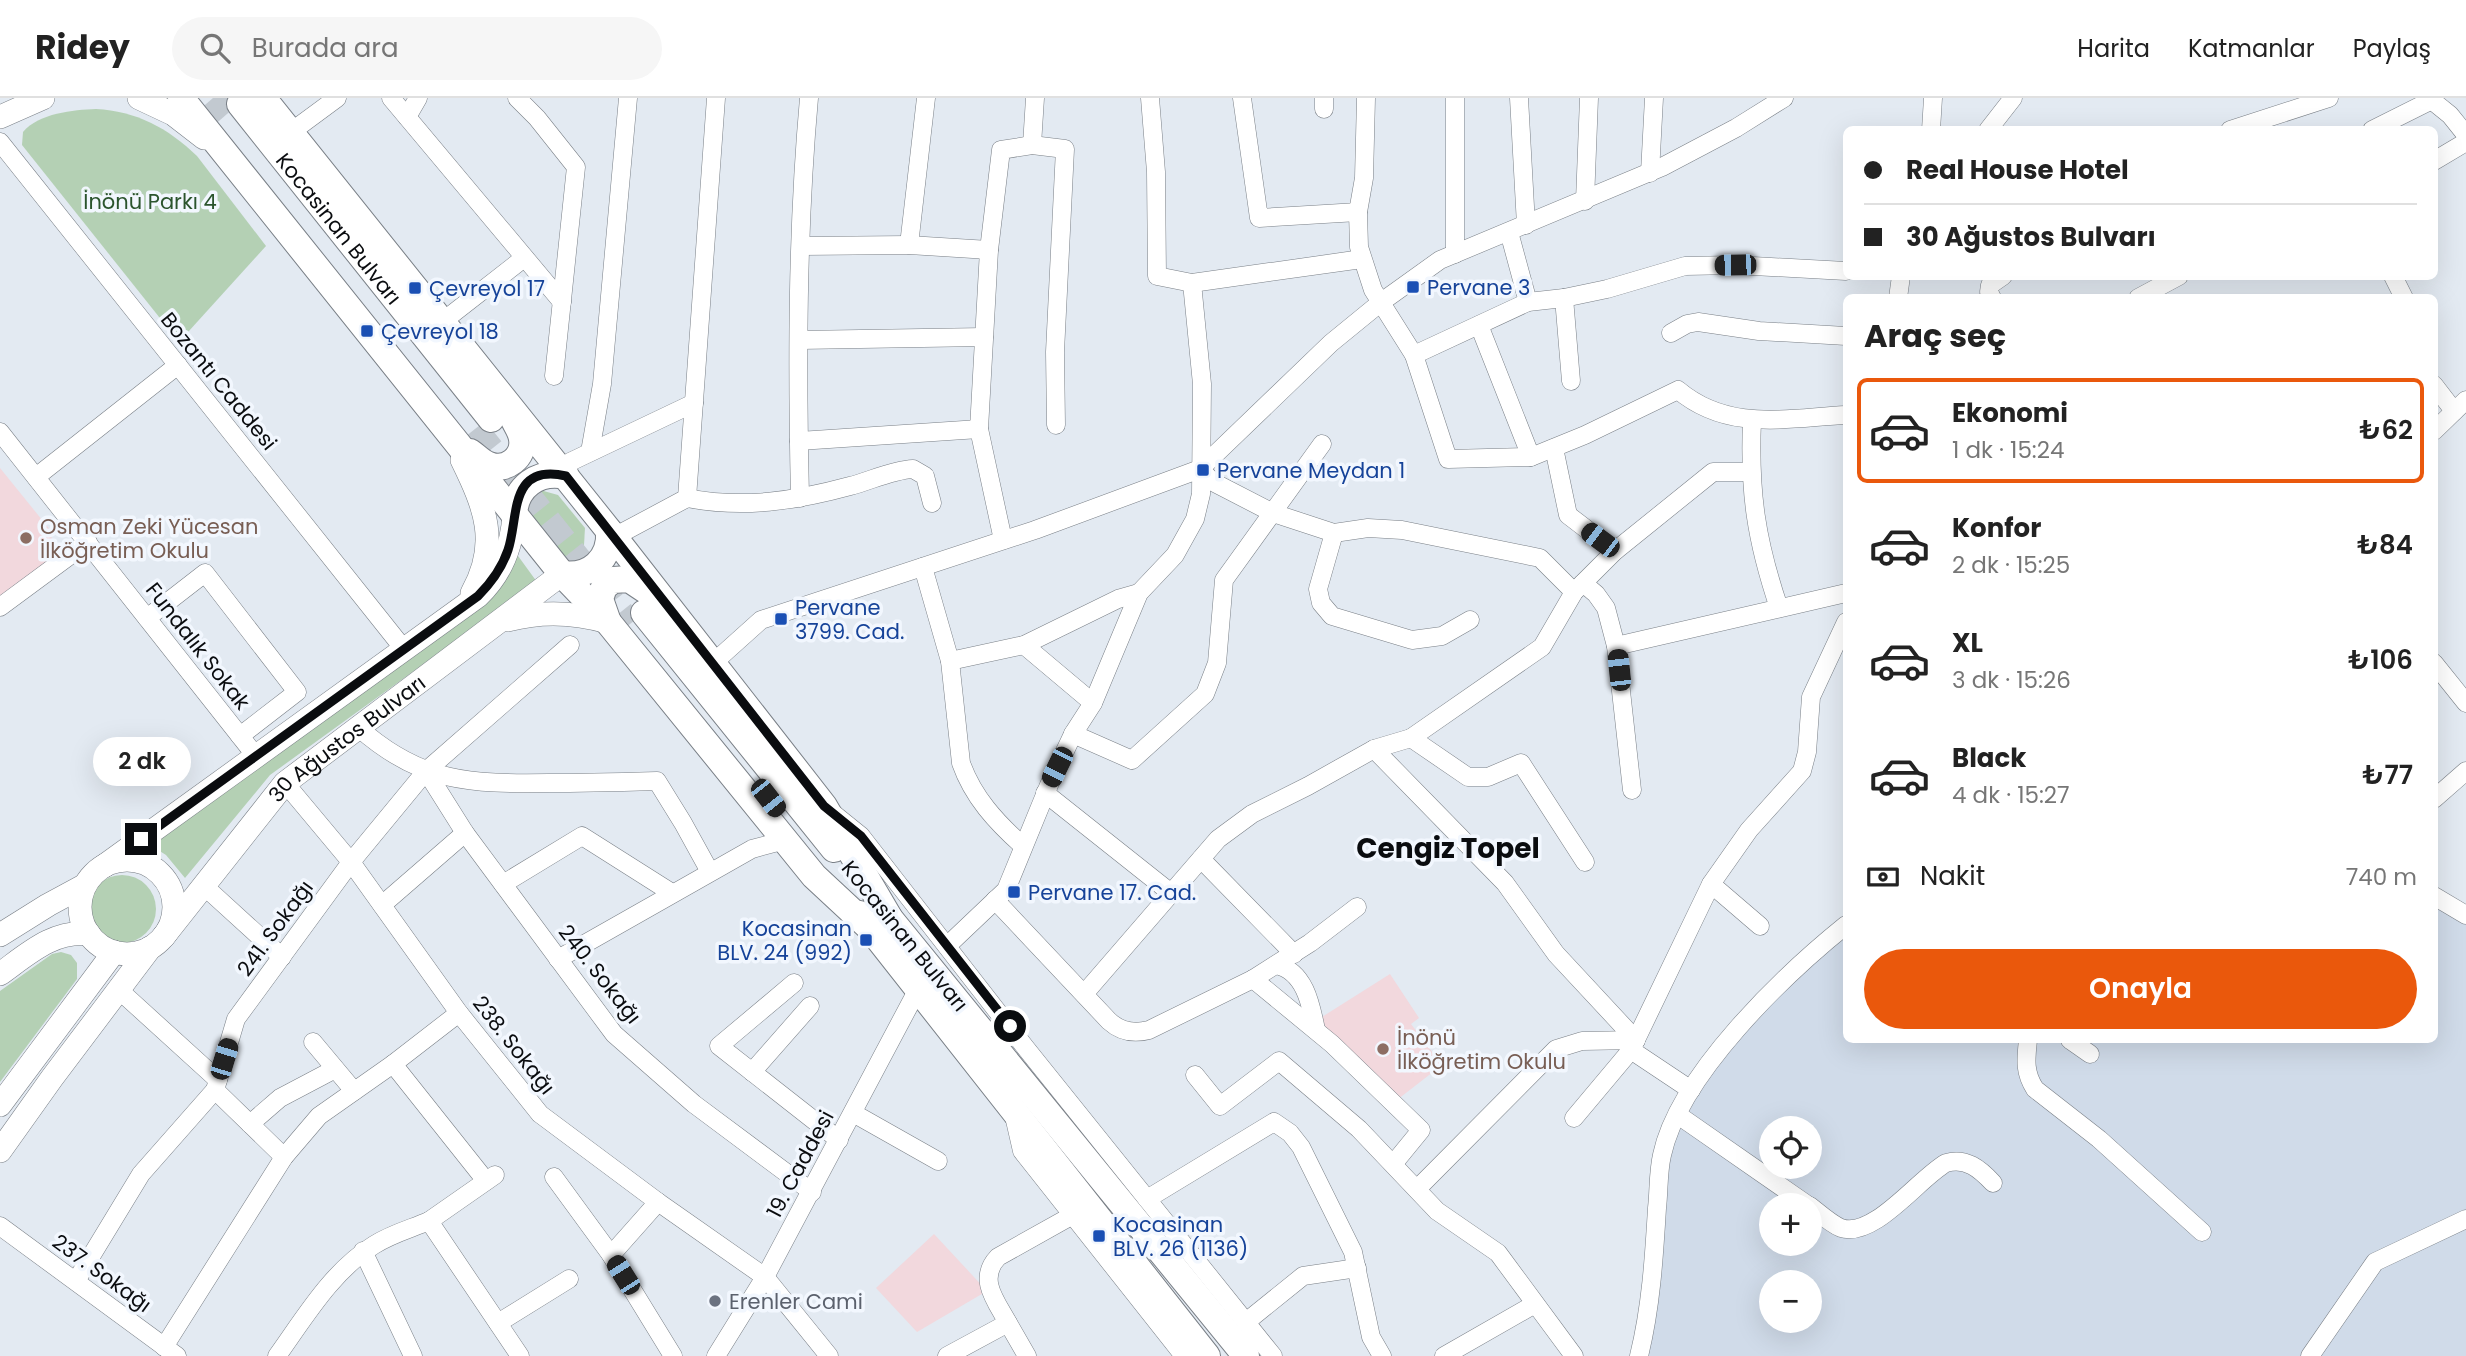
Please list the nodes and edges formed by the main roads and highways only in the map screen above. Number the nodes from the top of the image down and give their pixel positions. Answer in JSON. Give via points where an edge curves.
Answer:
{"nodes":[{"id":1,"x":43,"y":98,"type":"edge"},
{"id":2,"x":139,"y":98,"type":"edge"},
{"id":3,"x":181,"y":98,"type":"edge"},
{"id":4,"x":199,"y":98,"type":"edge"},
{"id":5,"x":254,"y":102,"type":"edge"},
{"id":6,"x":0,"y":117,"type":"edge"},
{"id":7,"x":229,"y":158,"type":"junction"},
{"id":8,"x":479,"y":420,"type":"junction"},
{"id":9,"x":566,"y":476,"type":"junction"},
{"id":10,"x":514,"y":515,"type":"junction"},
{"id":11,"x":612,"y":534,"type":"junction"},
{"id":12,"x":562,"y":574,"type":"junction"},
{"id":13,"x":462,"y":607,"type":"junction"},
{"id":14,"x":637,"y":616,"type":"junction"},
{"id":15,"x":498,"y":623,"type":"junction"},
{"id":16,"x":104,"y":866,"type":"junction"},
{"id":17,"x":85,"y":885,"type":"junction"},
{"id":18,"x":880,"y":923,"type":"junction"},
{"id":19,"x":5,"y":932,"type":"edge"},
{"id":20,"x":89,"y":934,"type":"junction"},
{"id":21,"x":157,"y":942,"type":"junction"},
{"id":22,"x":114,"y":952,"type":"junction"},
{"id":23,"x":30,"y":953,"type":"junction"},
{"id":24,"x":0,"y":974,"type":"edge"},
{"id":25,"x":0,"y":1105,"type":"edge"},
{"id":26,"x":0,"y":1151,"type":"edge"},
{"id":27,"x":1207,"y":1356,"type":"edge"},
{"id":28,"x":1246,"y":1356,"type":"edge"}],
"edges":[{"from":1,"to":6,"type":"main road"},
{"from":2,"to":7,"type":"main road","via":[[173,114]]},
{"from":3,"to":7,"type":"highway"},
{"from":4,"to":7,"type":"highway"},
{"from":5,"to":8,"type":"highway","name":"Kocasinan Bulvarı"},
{"from":5,"to":8,"type":"highway","via":[[290,132],[442,321]]},
{"from":7,"to":8,"type":"highway"},
{"from":8,"to":9,"type":"highway"},
{"from":8,"to":10,"type":"highway"},
{"from":8,"to":13,"type":"main road","via":[[479,494],[488,531],[487,552],[481,575]]},
{"from":9,"to":10,"type":"highway","via":[[551,474],[529,482],[519,493]]},
{"from":9,"to":11,"type":"highway"},
{"from":10,"to":12,"type":"highway"},
{"from":10,"to":13,"type":"main road","name":"30 Ağustos Bulvarı","via":[[508,551],[498,571],[478,596]]},
{"from":11,"to":12,"type":"highway","via":[[597,565],[577,575]]},
{"from":11,"to":14,"type":"highway"},
{"from":12,"to":14,"type":"highway"},
{"from":12,"to":15,"type":"main road","name":"30 Ağustos Bulvarı"},
{"from":13,"to":16,"type":"main road","name":"30 Ağustos Bulvarı"},
{"from":14,"to":15,"type":"main road","via":[[549,613]]},
{"from":14,"to":18,"type":"highway","name":"Kocasinan Bulvarı"},
{"from":14,"to":18,"type":"highway","via":[[777,830],[814,876]]},
{"from":14,"to":18,"type":"highway","via":[[712,664],[824,806]]},
{"from":15,"to":21,"type":"main road","name":"30 Ağustos Bulvarı","via":[[285,783]]},
{"from":16,"to":17,"type":"main road"},
{"from":16,"to":21,"type":"main road","via":[[121,860],[140,862],[163,876],[173,901],[172,920]]},
{"from":17,"to":19,"type":"main road"},
{"from":17,"to":20,"type":"main road","via":[[80,912]]},
{"from":18,"to":27,"type":"highway","name":"Kocasinan Bulvarı","via":[[918,989]]},
{"from":18,"to":28,"type":"highway","name":"Kocasinan Bulvarı"},
{"from":19,"to":23,"type":"main road"},
{"from":20,"to":22,"type":"main road"},
{"from":20,"to":23,"type":"main road","via":[[63,935]]},
{"from":21,"to":22,"type":"main road","via":[[133,953]]},
{"from":21,"to":26,"type":"main road","name":"30 Ağustos Bulvarı"},
{"from":22,"to":25,"type":"main road"},
{"from":23,"to":24,"type":"main road"}]}
